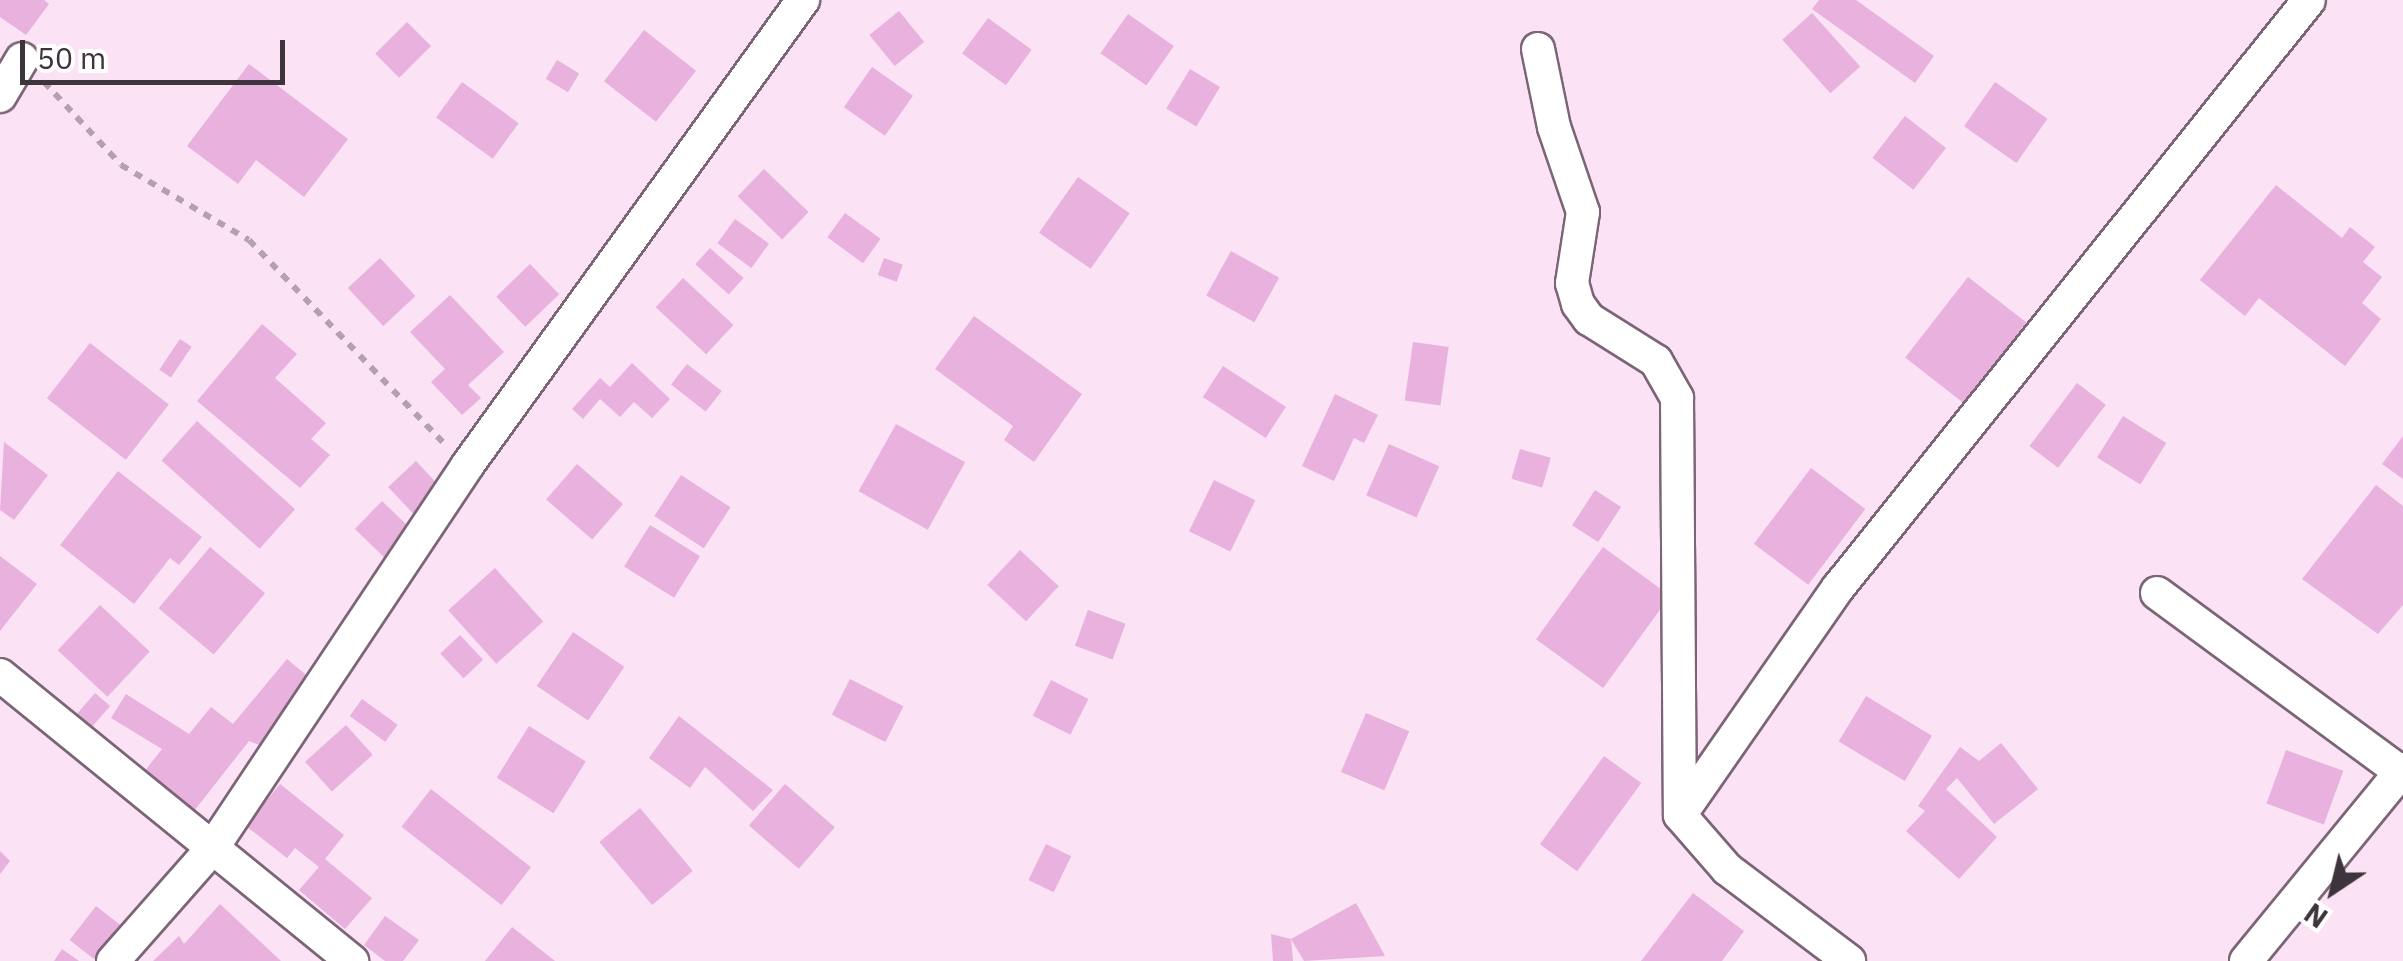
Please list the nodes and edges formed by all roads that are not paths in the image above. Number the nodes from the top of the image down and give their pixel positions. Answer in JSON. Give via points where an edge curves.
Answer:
{"nodes":[{"id":1,"x":803,"y":0,"type":"edge"},
{"id":2,"x":2309,"y":0,"type":"edge"},
{"id":3,"x":1538,"y":50,"type":"dead end"},
{"id":4,"x":22,"y":59,"type":"road end"},
{"id":5,"x":0,"y":96,"type":"edge"},
{"id":6,"x":2157,"y":593,"type":"dead end"},
{"id":7,"x":0,"y":675,"type":"edge"},
{"id":8,"x":2402,"y":772,"type":"edge"},
{"id":9,"x":1680,"y":815,"type":"junction"},
{"id":10,"x":211,"y":850,"type":"junction"},
{"id":11,"x":114,"y":961,"type":"edge"},
{"id":12,"x":352,"y":961,"type":"edge"},
{"id":13,"x":1848,"y":961,"type":"edge"},
{"id":14,"x":2246,"y":961,"type":"edge"}],
"edges":[{"from":1,"to":10,"type":"street","via":[[467,466]]},
{"from":2,"to":9,"type":"street","via":[[1838,588]]},
{"from":3,"to":9,"type":"street","via":[[1554,127],[1583,212],[1572,283],[1578,304],[1589,319],[1656,361],[1677,398],[1683,510]]},
{"from":4,"to":5,"type":"street"},
{"from":6,"to":8,"type":"street"},
{"from":7,"to":10,"type":"street"},
{"from":8,"to":14,"type":"street"},
{"from":9,"to":13,"type":"street","via":[[1727,869]]},
{"from":10,"to":11,"type":"street"},
{"from":10,"to":12,"type":"street"}]}
